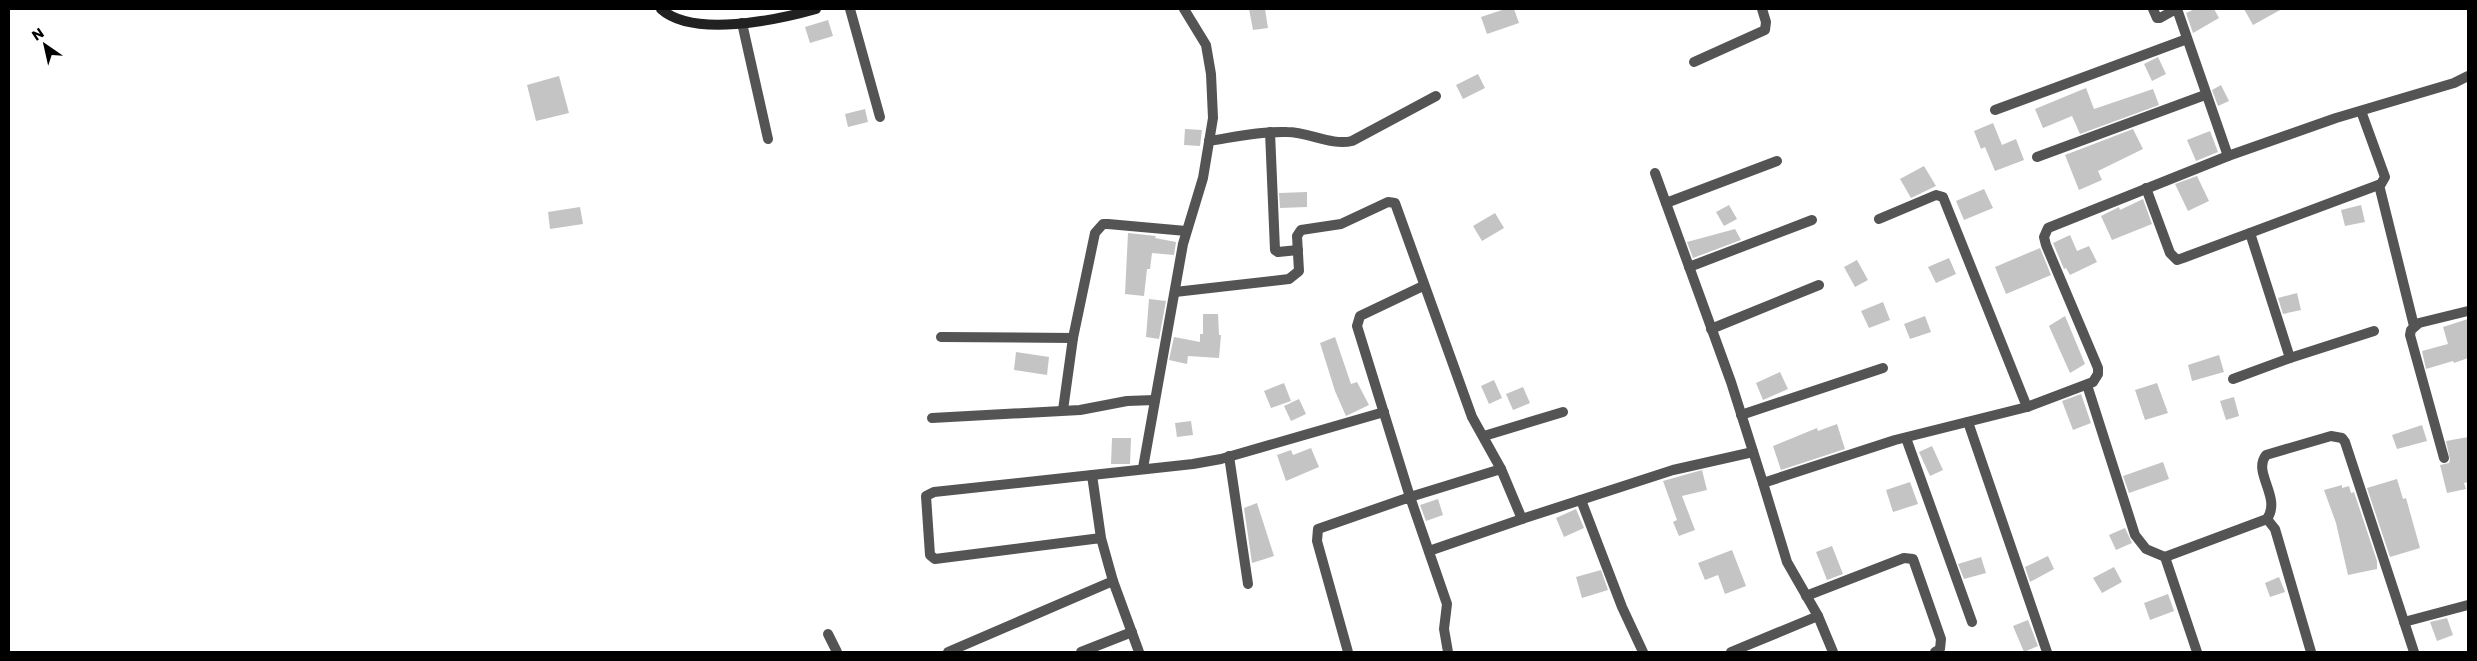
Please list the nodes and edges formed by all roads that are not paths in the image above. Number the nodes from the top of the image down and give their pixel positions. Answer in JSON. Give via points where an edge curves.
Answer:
{"nodes":[{"id":1,"x":661,"y":9,"type":"edge"},
{"id":2,"x":816,"y":9,"type":"edge"},
{"id":3,"x":850,"y":9,"type":"edge"},
{"id":4,"x":1184,"y":9,"type":"edge"},
{"id":5,"x":1762,"y":9,"type":"edge"},
{"id":6,"x":2153,"y":9,"type":"edge"},
{"id":7,"x":2177,"y":9,"type":"edge"},
{"id":8,"x":742,"y":23,"type":"junction"},
{"id":9,"x":2187,"y":39,"type":"junction"},
{"id":10,"x":1694,"y":62,"type":"dead end"},
{"id":11,"x":2468,"y":76,"type":"edge"},
{"id":12,"x":2205,"y":94,"type":"junction"},
{"id":13,"x":1436,"y":96,"type":"dead end"},
{"id":14,"x":1995,"y":110,"type":"dead end"},
{"id":15,"x":2361,"y":111,"type":"junction"},
{"id":16,"x":880,"y":117,"type":"dead end"},
{"id":17,"x":1270,"y":132,"type":"junction"},
{"id":18,"x":768,"y":139,"type":"dead end"},
{"id":19,"x":1209,"y":141,"type":"junction"},
{"id":20,"x":2228,"y":156,"type":"junction"},
{"id":21,"x":2037,"y":157,"type":"dead end"},
{"id":22,"x":1777,"y":161,"type":"dead end"},
{"id":23,"x":1655,"y":173,"type":"dead end"},
{"id":24,"x":2379,"y":185,"type":"junction"},
{"id":25,"x":2146,"y":188,"type":"junction"},
{"id":26,"x":1666,"y":203,"type":"junction"},
{"id":27,"x":1878,"y":219,"type":"dead end"},
{"id":28,"x":1812,"y":220,"type":"dead end"},
{"id":29,"x":1186,"y":231,"type":"junction"},
{"id":30,"x":2250,"y":233,"type":"junction"},
{"id":31,"x":1298,"y":250,"type":"junction"},
{"id":32,"x":1689,"y":267,"type":"junction"},
{"id":33,"x":1819,"y":285,"type":"dead end"},
{"id":34,"x":1423,"y":286,"type":"junction"},
{"id":35,"x":1175,"y":292,"type":"junction"},
{"id":36,"x":2468,"y":311,"type":"edge"},
{"id":37,"x":2414,"y":326,"type":"junction"},
{"id":38,"x":1711,"y":329,"type":"junction"},
{"id":39,"x":2374,"y":331,"type":"dead end"},
{"id":40,"x":942,"y":337,"type":"dead end"},
{"id":41,"x":1073,"y":338,"type":"junction"},
{"id":42,"x":2290,"y":358,"type":"junction"},
{"id":43,"x":1883,"y":368,"type":"dead end"},
{"id":44,"x":2234,"y":379,"type":"dead end"},
{"id":45,"x":2087,"y":385,"type":"junction"},
{"id":46,"x":1155,"y":400,"type":"junction"},
{"id":47,"x":2027,"y":407,"type":"junction"},
{"id":48,"x":1063,"y":410,"type":"junction"},
{"id":49,"x":1384,"y":412,"type":"junction"},
{"id":50,"x":1563,"y":412,"type":"dead end"},
{"id":51,"x":1741,"y":415,"type":"junction"},
{"id":52,"x":932,"y":418,"type":"dead end"},
{"id":53,"x":1968,"y":422,"type":"junction"},
{"id":54,"x":1484,"y":436,"type":"junction"},
{"id":55,"x":1906,"y":438,"type":"junction"},
{"id":56,"x":1753,"y":452,"type":"junction"},
{"id":57,"x":1229,"y":456,"type":"junction"},
{"id":58,"x":2444,"y":458,"type":"dead end"},
{"id":59,"x":1143,"y":468,"type":"junction"},
{"id":60,"x":1501,"y":469,"type":"junction"},
{"id":61,"x":1092,"y":475,"type":"junction"},
{"id":62,"x":1763,"y":483,"type":"junction"},
{"id":63,"x":1410,"y":497,"type":"junction"},
{"id":64,"x":1580,"y":500,"type":"junction"},
{"id":65,"x":1522,"y":519,"type":"junction"},
{"id":66,"x":2266,"y":519,"type":"junction"},
{"id":67,"x":1102,"y":538,"type":"junction"},
{"id":68,"x":1429,"y":551,"type":"junction"},
{"id":69,"x":2165,"y":557,"type":"junction"},
{"id":70,"x":1113,"y":580,"type":"junction"},
{"id":71,"x":1248,"y":584,"type":"dead end"},
{"id":72,"x":1806,"y":596,"type":"junction"},
{"id":73,"x":2468,"y":605,"type":"edge"},
{"id":74,"x":1818,"y":616,"type":"junction"},
{"id":75,"x":1972,"y":622,"type":"dead end"},
{"id":76,"x":2404,"y":622,"type":"junction"},
{"id":77,"x":1132,"y":632,"type":"junction"},
{"id":78,"x":828,"y":634,"type":"dead end"},
{"id":79,"x":837,"y":652,"type":"edge"},
{"id":80,"x":948,"y":652,"type":"edge"},
{"id":81,"x":1081,"y":652,"type":"edge"},
{"id":82,"x":1139,"y":652,"type":"edge"},
{"id":83,"x":1348,"y":652,"type":"edge"},
{"id":84,"x":1448,"y":652,"type":"edge"},
{"id":85,"x":1643,"y":652,"type":"edge"},
{"id":86,"x":1731,"y":652,"type":"edge"},
{"id":87,"x":1833,"y":652,"type":"edge"},
{"id":88,"x":1934,"y":652,"type":"edge"},
{"id":89,"x":2047,"y":652,"type":"edge"},
{"id":90,"x":2197,"y":652,"type":"edge"},
{"id":91,"x":2311,"y":652,"type":"edge"},
{"id":92,"x":2414,"y":652,"type":"edge"}],
"edges":[{"from":1,"to":8,"type":"street","via":[[669,16],[696,23]]},
{"from":2,"to":8,"type":"street"},
{"from":3,"to":16,"type":"street"},
{"from":4,"to":19,"type":"street","via":[[1206,45],[1212,118]]},
{"from":5,"to":10,"type":"street","via":[[1765,30]]},
{"from":6,"to":7,"type":"street","via":[[2160,18]]},
{"from":7,"to":9,"type":"street"},
{"from":8,"to":18,"type":"street"},
{"from":9,"to":12,"type":"street"},
{"from":9,"to":14,"type":"street"},
{"from":11,"to":15,"type":"street"},
{"from":12,"to":20,"type":"street"},
{"from":12,"to":21,"type":"street"},
{"from":13,"to":17,"type":"street","via":[[1344,143],[1309,134]]},
{"from":15,"to":20,"type":"street"},
{"from":15,"to":24,"type":"street","via":[[2385,177]]},
{"from":17,"to":19,"type":"street"},
{"from":17,"to":31,"type":"street","via":[[1275,250]]},
{"from":19,"to":29,"type":"street","via":[[1203,178]]},
{"from":20,"to":25,"type":"street"},
{"from":22,"to":26,"type":"street"},
{"from":23,"to":26,"type":"street"},
{"from":24,"to":30,"type":"street"},
{"from":24,"to":37,"type":"street"},
{"from":25,"to":30,"type":"street","via":[[2170,253],[2177,260]]},
{"from":25,"to":45,"type":"street","via":[[2055,224],[2048,228],[2044,237],[2098,368],[2096,379]]},
{"from":26,"to":32,"type":"street"},
{"from":27,"to":47,"type":"street","via":[[1936,195],[1943,197]]},
{"from":28,"to":32,"type":"street"},
{"from":29,"to":35,"type":"street"},
{"from":29,"to":41,"type":"street","via":[[1108,224],[1098,228]]},
{"from":30,"to":42,"type":"street"},
{"from":31,"to":34,"type":"street","via":[[1297,236],[1301,230],[1341,224],[1391,202],[1397,206]]},
{"from":31,"to":35,"type":"street","via":[[1299,271],[1290,279]]},
{"from":32,"to":38,"type":"street"},
{"from":33,"to":38,"type":"street"},
{"from":34,"to":49,"type":"street","via":[[1360,316],[1358,320],[1358,332]]},
{"from":34,"to":54,"type":"street","via":[[1472,417]]},
{"from":35,"to":46,"type":"street"},
{"from":36,"to":37,"type":"street"},
{"from":37,"to":58,"type":"street","via":[[2410,335]]},
{"from":38,"to":51,"type":"street"},
{"from":39,"to":42,"type":"street"},
{"from":40,"to":41,"type":"street"},
{"from":41,"to":48,"type":"street"},
{"from":42,"to":44,"type":"street"},
{"from":43,"to":51,"type":"street"},
{"from":45,"to":47,"type":"street"},
{"from":45,"to":69,"type":"street","via":[[2135,535],[2146,550]]},
{"from":46,"to":48,"type":"street","via":[[1127,400],[1096,408]]},
{"from":46,"to":59,"type":"street"},
{"from":47,"to":53,"type":"street"},
{"from":48,"to":52,"type":"street"},
{"from":49,"to":57,"type":"street"},
{"from":49,"to":63,"type":"street"},
{"from":50,"to":54,"type":"street"},
{"from":51,"to":56,"type":"street"},
{"from":53,"to":55,"type":"street"},
{"from":53,"to":89,"type":"street"},
{"from":54,"to":60,"type":"street"},
{"from":55,"to":62,"type":"street"},
{"from":55,"to":75,"type":"street"},
{"from":56,"to":62,"type":"street"},
{"from":56,"to":64,"type":"street","via":[[1673,470]]},
{"from":57,"to":59,"type":"street","via":[[1193,464]]},
{"from":57,"to":71,"type":"street"},
{"from":59,"to":61,"type":"street"},
{"from":60,"to":63,"type":"street"},
{"from":60,"to":65,"type":"street"},
{"from":61,"to":67,"type":"street"},
{"from":61,"to":67,"type":"street","via":[[930,494],[926,500],[930,555],[935,559]]},
{"from":62,"to":72,"type":"street","via":[[1787,562]]},
{"from":63,"to":68,"type":"street"},
{"from":63,"to":83,"type":"street","via":[[1318,529],[1316,541]]},
{"from":64,"to":65,"type":"street"},
{"from":64,"to":85,"type":"street"},
{"from":65,"to":68,"type":"street"},
{"from":66,"to":69,"type":"street"},
{"from":66,"to":76,"type":"street","via":[[2272,506],[2262,464],[2266,455],[2331,436],[2342,438],[2346,442]]},
{"from":66,"to":91,"type":"street","via":[[2275,529]]},
{"from":67,"to":70,"type":"street"},
{"from":68,"to":84,"type":"street","via":[[1446,604],[1444,629]]},
{"from":69,"to":90,"type":"street"},
{"from":70,"to":77,"type":"street"},
{"from":70,"to":80,"type":"street"},
{"from":72,"to":74,"type":"street"},
{"from":72,"to":88,"type":"street","via":[[1904,558],[1912,558],[1941,639],[1940,649]]},
{"from":73,"to":76,"type":"street"},
{"from":74,"to":86,"type":"street"},
{"from":74,"to":87,"type":"street"},
{"from":76,"to":92,"type":"street"},
{"from":77,"to":81,"type":"street"},
{"from":77,"to":82,"type":"street"},
{"from":78,"to":79,"type":"street"}]}
